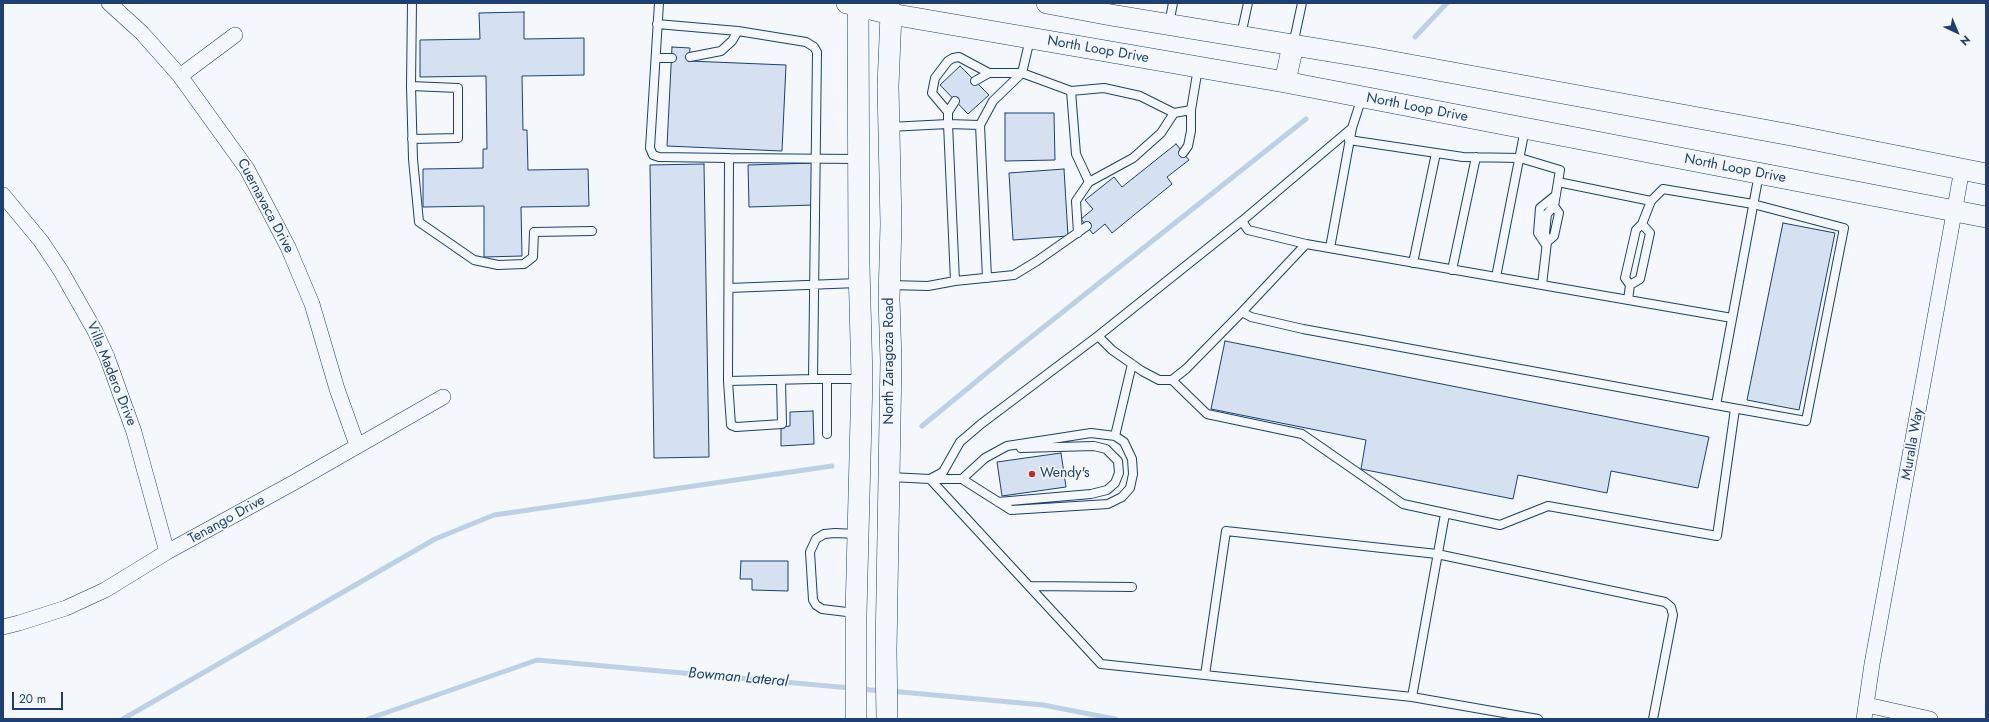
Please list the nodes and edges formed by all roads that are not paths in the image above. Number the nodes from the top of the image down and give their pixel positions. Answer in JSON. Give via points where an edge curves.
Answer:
{"nodes":[{"id":1,"x":109,"y":3,"type":"edge"},
{"id":2,"x":412,"y":3,"type":"edge"},
{"id":3,"x":659,"y":3,"type":"edge"},
{"id":4,"x":1047,"y":3,"type":"edge"},
{"id":5,"x":1173,"y":3,"type":"edge"},
{"id":6,"x":1248,"y":3,"type":"edge"},
{"id":7,"x":1302,"y":3,"type":"edge"},
{"id":8,"x":854,"y":4,"type":"edge"},
{"id":9,"x":889,"y":9,"type":"edge"},
{"id":10,"x":658,"y":24,"type":"junction"},
{"id":11,"x":1168,"y":25,"type":"junction"},
{"id":12,"x":738,"y":32,"type":"junction"},
{"id":13,"x":235,"y":35,"type":"dead end"},
{"id":14,"x":1241,"y":37,"type":"junction"},
{"id":15,"x":1030,"y":38,"type":"junction"},
{"id":16,"x":1293,"y":45,"type":"junction"},
{"id":17,"x":690,"y":57,"type":"dead end"},
{"id":18,"x":656,"y":58,"type":"junction"},
{"id":19,"x":672,"y":58,"type":"dead end"},
{"id":20,"x":1198,"y":67,"type":"junction"},
{"id":21,"x":989,"y":73,"type":"junction"},
{"id":22,"x":1022,"y":73,"type":"junction"},
{"id":23,"x":180,"y":76,"type":"junction"},
{"id":24,"x":975,"y":80,"type":"dead end"},
{"id":25,"x":1285,"y":82,"type":"junction"},
{"id":26,"x":411,"y":86,"type":"junction"},
{"id":27,"x":1071,"y":91,"type":"junction"},
{"id":28,"x":1362,"y":97,"type":"junction"},
{"id":29,"x":955,"y":101,"type":"dead end"},
{"id":30,"x":1191,"y":110,"type":"junction"},
{"id":31,"x":948,"y":112,"type":"junction"},
{"id":32,"x":1174,"y":113,"type":"junction"},
{"id":33,"x":948,"y":124,"type":"junction"},
{"id":34,"x":980,"y":125,"type":"junction"},
{"id":35,"x":889,"y":127,"type":"junction"},
{"id":36,"x":1352,"y":128,"type":"junction"},
{"id":37,"x":1526,"y":128,"type":"junction"},
{"id":38,"x":412,"y":139,"type":"junction"},
{"id":39,"x":1349,"y":140,"type":"junction"},
{"id":40,"x":1183,"y":153,"type":"dead end"},
{"id":41,"x":1436,"y":153,"type":"junction"},
{"id":42,"x":729,"y":158,"type":"junction"},
{"id":43,"x":1476,"y":158,"type":"junction"},
{"id":44,"x":1520,"y":158,"type":"junction"},
{"id":45,"x":815,"y":159,"type":"junction"},
{"id":46,"x":859,"y":159,"type":"junction"},
{"id":47,"x":1962,"y":169,"type":"junction"},
{"id":48,"x":1759,"y":173,"type":"junction"},
{"id":49,"x":1986,"y":174,"type":"edge"},
{"id":50,"x":1089,"y":182,"type":"junction"},
{"id":51,"x":1558,"y":182,"type":"junction"},
{"id":52,"x":3,"y":195,"type":"edge"},
{"id":53,"x":1556,"y":195,"type":"junction"},
{"id":54,"x":1651,"y":201,"type":"junction"},
{"id":55,"x":1752,"y":204,"type":"junction"},
{"id":56,"x":1954,"y":211,"type":"junction"},
{"id":57,"x":1986,"y":217,"type":"edge"},
{"id":58,"x":1242,"y":221,"type":"junction"},
{"id":59,"x":1642,"y":224,"type":"junction"},
{"id":60,"x":1087,"y":226,"type":"dead end"},
{"id":61,"x":592,"y":231,"type":"dead end"},
{"id":62,"x":1078,"y":233,"type":"junction"},
{"id":63,"x":1306,"y":244,"type":"junction"},
{"id":64,"x":1547,"y":244,"type":"junction"},
{"id":65,"x":1330,"y":248,"type":"junction"},
{"id":66,"x":1413,"y":263,"type":"junction"},
{"id":67,"x":1452,"y":270,"type":"junction"},
{"id":68,"x":987,"y":278,"type":"junction"},
{"id":69,"x":1496,"y":278,"type":"junction"},
{"id":70,"x":956,"y":281,"type":"junction"},
{"id":71,"x":859,"y":282,"type":"junction"},
{"id":72,"x":814,"y":284,"type":"junction"},
{"id":73,"x":889,"y":285,"type":"junction"},
{"id":74,"x":1542,"y":285,"type":"junction"},
{"id":75,"x":1630,"y":285,"type":"junction"},
{"id":76,"x":729,"y":288,"type":"junction"},
{"id":77,"x":1628,"y":300,"type":"junction"},
{"id":78,"x":1242,"y":312,"type":"junction"},
{"id":79,"x":1732,"y":318,"type":"junction"},
{"id":80,"x":1098,"y":336,"type":"junction"},
{"id":81,"x":1132,"y":364,"type":"junction"},
{"id":82,"x":813,"y":379,"type":"junction"},
{"id":83,"x":827,"y":379,"type":"junction"},
{"id":84,"x":862,"y":379,"type":"junction"},
{"id":85,"x":781,"y":380,"type":"junction"},
{"id":86,"x":1172,"y":380,"type":"junction"},
{"id":87,"x":728,"y":381,"type":"junction"},
{"id":88,"x":443,"y":397,"type":"dead end"},
{"id":89,"x":1716,"y":405,"type":"junction"},
{"id":90,"x":1735,"y":409,"type":"junction"},
{"id":91,"x":827,"y":434,"type":"dead end"},
{"id":92,"x":1115,"y":436,"type":"junction"},
{"id":93,"x":357,"y":445,"type":"junction"},
{"id":94,"x":1007,"y":446,"type":"junction"},
{"id":95,"x":889,"y":477,"type":"junction"},
{"id":96,"x":930,"y":479,"type":"junction"},
{"id":97,"x":962,"y":479,"type":"junction"},
{"id":98,"x":998,"y":502,"type":"junction"},
{"id":99,"x":1445,"y":514,"type":"junction"},
{"id":100,"x":858,"y":534,"type":"junction"},
{"id":101,"x":167,"y":552,"type":"junction"},
{"id":102,"x":1437,"y":554,"type":"junction"},
{"id":103,"x":888,"y":583,"type":"junction"},
{"id":104,"x":1029,"y":586,"type":"junction"},
{"id":105,"x":1132,"y":586,"type":"dead end"},
{"id":106,"x":856,"y":613,"type":"junction"},
{"id":107,"x":3,"y":626,"type":"edge"},
{"id":108,"x":1205,"y":675,"type":"junction"},
{"id":109,"x":1412,"y":697,"type":"junction"},
{"id":110,"x":1866,"y":712,"type":"edge"},
{"id":111,"x":856,"y":715,"type":"edge"},
{"id":112,"x":888,"y":719,"type":"edge"},
{"id":113,"x":1538,"y":719,"type":"edge"},
{"id":114,"x":1653,"y":719,"type":"edge"},
{"id":115,"x":1930,"y":719,"type":"edge"}],
"edges":[{"from":1,"to":23,"type":"street","name":"Cuernavaca Drive","via":[[142,33]]},
{"from":2,"to":26,"type":"lane"},
{"from":3,"to":10,"type":"lane"},
{"from":4,"to":11,"type":"main road","via":[[1111,12]]},
{"from":5,"to":11,"type":"lane"},
{"from":6,"to":14,"type":"lane"},
{"from":7,"to":16,"type":"lane"},
{"from":8,"to":9,"type":"main road","name":"North Loop Drive"},
{"from":8,"to":46,"type":"main road","name":"North Zaragoza Road"},
{"from":9,"to":15,"type":"main road","name":"North Loop Drive"},
{"from":9,"to":35,"type":"main road","name":"North Zaragoza Road"},
{"from":10,"to":12,"type":"lane"},
{"from":10,"to":18,"type":"lane"},
{"from":11,"to":14,"type":"main road"},
{"from":12,"to":17,"type":"lane","via":[[721,51]]},
{"from":12,"to":45,"type":"lane","via":[[806,42],[814,47]]},
{"from":13,"to":23,"type":"street"},
{"from":14,"to":16,"type":"main road"},
{"from":15,"to":20,"type":"main road","name":"North Loop Drive"},
{"from":15,"to":22,"type":"lane"},
{"from":16,"to":25,"type":"main road"},
{"from":16,"to":47,"type":"main road","via":[[1783,133]]},
{"from":18,"to":19,"type":"lane"},
{"from":18,"to":42,"type":"lane","via":[[650,148],[653,155]]},
{"from":20,"to":25,"type":"main road","name":"North Loop Drive"},
{"from":20,"to":30,"type":"lane"},
{"from":21,"to":22,"type":"lane"},
{"from":21,"to":24,"type":"lane"},
{"from":21,"to":31,"type":"lane","via":[[958,57],[948,61],[935,78],[932,92]]},
{"from":22,"to":27,"type":"lane"},
{"from":22,"to":34,"type":"lane","via":[[993,101]]},
{"from":23,"to":93,"type":"street","name":"Cuernavaca Drive","via":[[247,169],[288,247],[312,304],[337,389]]},
{"from":25,"to":28,"type":"main road","name":"North Loop Drive"},
{"from":26,"to":38,"type":"lane"},
{"from":26,"to":38,"type":"lane","via":[[458,88],[458,138]]},
{"from":27,"to":32,"type":"lane","via":[[1104,88],[1140,96]]},
{"from":27,"to":50,"type":"lane","via":[[1076,154]]},
{"from":28,"to":36,"type":"lane"},
{"from":28,"to":37,"type":"main road","name":"North Loop Drive"},
{"from":29,"to":31,"type":"lane"},
{"from":30,"to":32,"type":"lane"},
{"from":30,"to":40,"type":"lane","via":[[1188,146]]},
{"from":31,"to":33,"type":"lane"},
{"from":32,"to":50,"type":"lane","via":[[1161,133],[1133,158]]},
{"from":33,"to":34,"type":"lane"},
{"from":33,"to":35,"type":"lane"},
{"from":33,"to":70,"type":"lane"},
{"from":34,"to":68,"type":"lane"},
{"from":35,"to":73,"type":"main road","name":"North Zaragoza Road"},
{"from":36,"to":39,"type":"lane"},
{"from":36,"to":58,"type":"lane"},
{"from":37,"to":44,"type":"lane"},
{"from":37,"to":48,"type":"main road","name":"North Loop Drive"},
{"from":38,"to":61,"type":"lane","via":[[419,222],[474,260],[498,265],[524,264],[533,257],[534,232]]},
{"from":39,"to":41,"type":"lane"},
{"from":39,"to":65,"type":"lane"},
{"from":41,"to":43,"type":"lane"},
{"from":41,"to":66,"type":"lane"},
{"from":42,"to":45,"type":"lane"},
{"from":42,"to":76,"type":"lane"},
{"from":43,"to":44,"type":"lane"},
{"from":43,"to":67,"type":"lane"},
{"from":44,"to":51,"type":"lane","via":[[1560,170]]},
{"from":44,"to":69,"type":"lane"},
{"from":45,"to":46,"type":"lane"},
{"from":45,"to":72,"type":"lane"},
{"from":46,"to":71,"type":"main road","name":"North Zaragoza Road"},
{"from":47,"to":49,"type":"main road"},
{"from":47,"to":56,"type":"street","name":"Muralla Way"},
{"from":48,"to":55,"type":"lane"},
{"from":48,"to":56,"type":"main road","name":"North Loop Drive"},
{"from":50,"to":62,"type":"lane","via":[[1076,201]]},
{"from":51,"to":53,"type":"lane"},
{"from":51,"to":54,"type":"lane"},
{"from":52,"to":101,"type":"street","name":"Villa Madero Drive","via":[[62,271],[95,331],[134,432]]},
{"from":53,"to":64,"type":"lane","via":[[1554,206],[1547,214]]},
{"from":53,"to":64,"type":"lane","via":[[1540,208],[1538,233]]},
{"from":54,"to":55,"type":"lane","via":[[1664,189]]},
{"from":54,"to":59,"type":"lane"},
{"from":55,"to":79,"type":"lane"},
{"from":55,"to":90,"type":"lane","via":[[1844,228],[1806,421]]},
{"from":56,"to":57,"type":"main road","name":"North Loop Drive"},
{"from":56,"to":110,"type":"street","name":"Muralla Way","via":[[1872,664]]},
{"from":58,"to":63,"type":"lane","via":[[1248,230]]},
{"from":58,"to":80,"type":"lane"},
{"from":59,"to":75,"type":"lane","via":[[1636,230],[1625,278]]},
{"from":59,"to":75,"type":"lane","via":[[1650,234],[1640,279]]},
{"from":60,"to":62,"type":"lane"},
{"from":62,"to":68,"type":"lane","via":[[1014,275]]},
{"from":63,"to":65,"type":"lane"},
{"from":63,"to":78,"type":"lane"},
{"from":64,"to":74,"type":"lane"},
{"from":65,"to":66,"type":"lane"},
{"from":66,"to":67,"type":"lane"},
{"from":67,"to":69,"type":"lane"},
{"from":68,"to":70,"type":"lane"},
{"from":69,"to":74,"type":"lane"},
{"from":70,"to":73,"type":"lane","via":[[928,286]]},
{"from":71,"to":72,"type":"lane"},
{"from":71,"to":84,"type":"main road","name":"North Zaragoza Road"},
{"from":72,"to":76,"type":"lane"},
{"from":72,"to":82,"type":"lane"},
{"from":73,"to":95,"type":"main road","name":"North Zaragoza Road"},
{"from":74,"to":77,"type":"lane"},
{"from":75,"to":77,"type":"lane"},
{"from":76,"to":87,"type":"lane"},
{"from":77,"to":79,"type":"lane"},
{"from":78,"to":86,"type":"lane"},
{"from":78,"to":89,"type":"lane","via":[[1251,317],[1309,330]]},
{"from":79,"to":89,"type":"lane"},
{"from":80,"to":81,"type":"lane"},
{"from":80,"to":96,"type":"lane","via":[[981,424],[960,442],[943,472]]},
{"from":81,"to":86,"type":"lane","via":[[1159,380]]},
{"from":81,"to":92,"type":"lane"},
{"from":82,"to":83,"type":"lane"},
{"from":82,"to":85,"type":"lane"},
{"from":83,"to":84,"type":"lane"},
{"from":83,"to":91,"type":"lane"},
{"from":84,"to":100,"type":"main road","name":"North Zaragoza Road"},
{"from":84,"to":103,"type":"main road","via":[[875,393],[880,410],[877,562]]},
{"from":85,"to":87,"type":"lane"},
{"from":85,"to":87,"type":"lane","via":[[782,424],[736,427],[731,425]]},
{"from":86,"to":99,"type":"lane","via":[[1207,414],[1302,434],[1403,504]]},
{"from":88,"to":93,"type":"street","name":"Tenango Drive"},
{"from":89,"to":90,"type":"lane"},
{"from":90,"to":99,"type":"lane","via":[[1717,536],[1548,506],[1500,526]]},
{"from":92,"to":94,"type":"lane","via":[[1091,433]]},
{"from":92,"to":98,"type":"lane","via":[[1124,442],[1132,459],[1133,474],[1130,488],[1122,497],[1108,504],[1011,510]]},
{"from":93,"to":101,"type":"street","name":"Tenango Drive"},
{"from":94,"to":97,"type":"lane","via":[[985,458]]},
{"from":94,"to":98,"type":"lane","via":[[1094,446],[1106,449],[1118,461],[1119,473],[1115,483],[1107,490],[1096,493]]},
{"from":95,"to":96,"type":"lane"},
{"from":95,"to":103,"type":"main road","name":"North Zaragoza Road"},
{"from":96,"to":97,"type":"lane"},
{"from":96,"to":104,"type":"lane"},
{"from":97,"to":98,"type":"lane"},
{"from":99,"to":102,"type":"lane"},
{"from":100,"to":106,"type":"main road","name":"North Zaragoza Road"},
{"from":100,"to":106,"type":"lane","via":[[824,534],[816,539],[810,552],[813,600],[816,606]]},
{"from":101,"to":107,"type":"street","name":"Tenango Drive","via":[[105,590],[66,608]]},
{"from":102,"to":108,"type":"lane","via":[[1226,531]]},
{"from":102,"to":109,"type":"lane"},
{"from":102,"to":114,"type":"lane","via":[[1665,602],[1671,607],[1673,615]]},
{"from":103,"to":112,"type":"main road","name":"North Zaragoza Road"},
{"from":104,"to":105,"type":"lane"},
{"from":104,"to":108,"type":"lane","via":[[1101,664]]},
{"from":106,"to":111,"type":"main road","name":"North Zaragoza Road"},
{"from":108,"to":109,"type":"lane"},
{"from":109,"to":113,"type":"lane"},
{"from":110,"to":115,"type":"street"}]}
